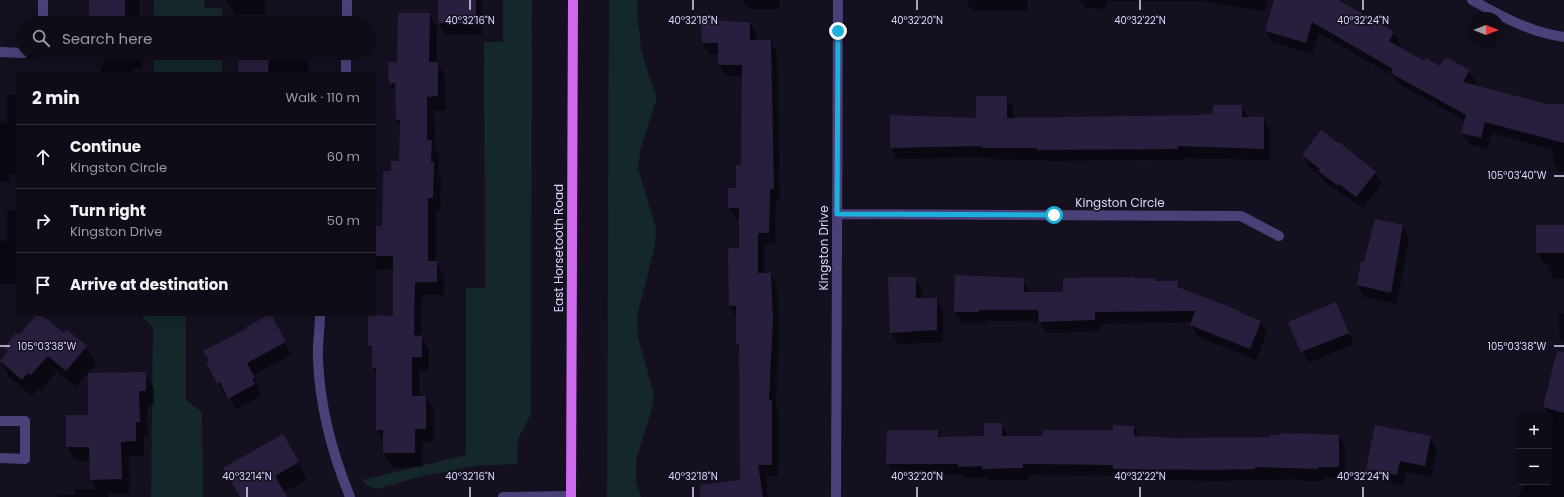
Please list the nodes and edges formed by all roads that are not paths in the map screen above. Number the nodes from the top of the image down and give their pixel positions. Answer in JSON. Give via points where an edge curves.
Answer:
{"nodes":[{"id":1,"x":43,"y":0,"type":"edge"},
{"id":2,"x":347,"y":0,"type":"edge"},
{"id":3,"x":573,"y":0,"type":"edge"},
{"id":4,"x":838,"y":0,"type":"edge"},
{"id":5,"x":1472,"y":0,"type":"edge"},
{"id":6,"x":43,"y":16,"type":"edge"},
{"id":7,"x":347,"y":16,"type":"edge"},
{"id":8,"x":1564,"y":37,"type":"edge"},
{"id":9,"x":0,"y":52,"type":"edge"},
{"id":10,"x":16,"y":53,"type":"edge"},
{"id":11,"x":346,"y":60,"type":"edge"},
{"id":12,"x":346,"y":72,"type":"edge"},
{"id":13,"x":837,"y":214,"type":"junction"},
{"id":14,"x":1279,"y":236,"type":"dead end"},
{"id":15,"x":320,"y":316,"type":"edge"},
{"id":16,"x":0,"y":421,"type":"edge"},
{"id":17,"x":0,"y":458,"type":"edge"},
{"id":18,"x":350,"y":497,"type":"edge"},
{"id":19,"x":503,"y":497,"type":"edge"},
{"id":20,"x":571,"y":497,"type":"edge"},
{"id":21,"x":836,"y":497,"type":"edge"}],
"edges":[{"from":1,"to":6,"type":"street"},
{"from":2,"to":7,"type":"street"},
{"from":3,"to":20,"type":"main road","name":"East Horsetooth Road"},
{"from":4,"to":13,"type":"street","name":"Kingston Drive"},
{"from":5,"to":8,"type":"street","via":[[1513,23],[1548,35]]},
{"from":9,"to":10,"type":"street"},
{"from":11,"to":12,"type":"street"},
{"from":13,"to":14,"type":"street","name":"Kingston Circle","via":[[1241,216]]},
{"from":13,"to":21,"type":"street","name":"Kingston Drive"},
{"from":15,"to":18,"type":"street","via":[[318,359],[323,410],[334,454]]},
{"from":16,"to":17,"type":"street","via":[[26,421],[26,459]]},
{"from":19,"to":20,"type":"street"}]}
